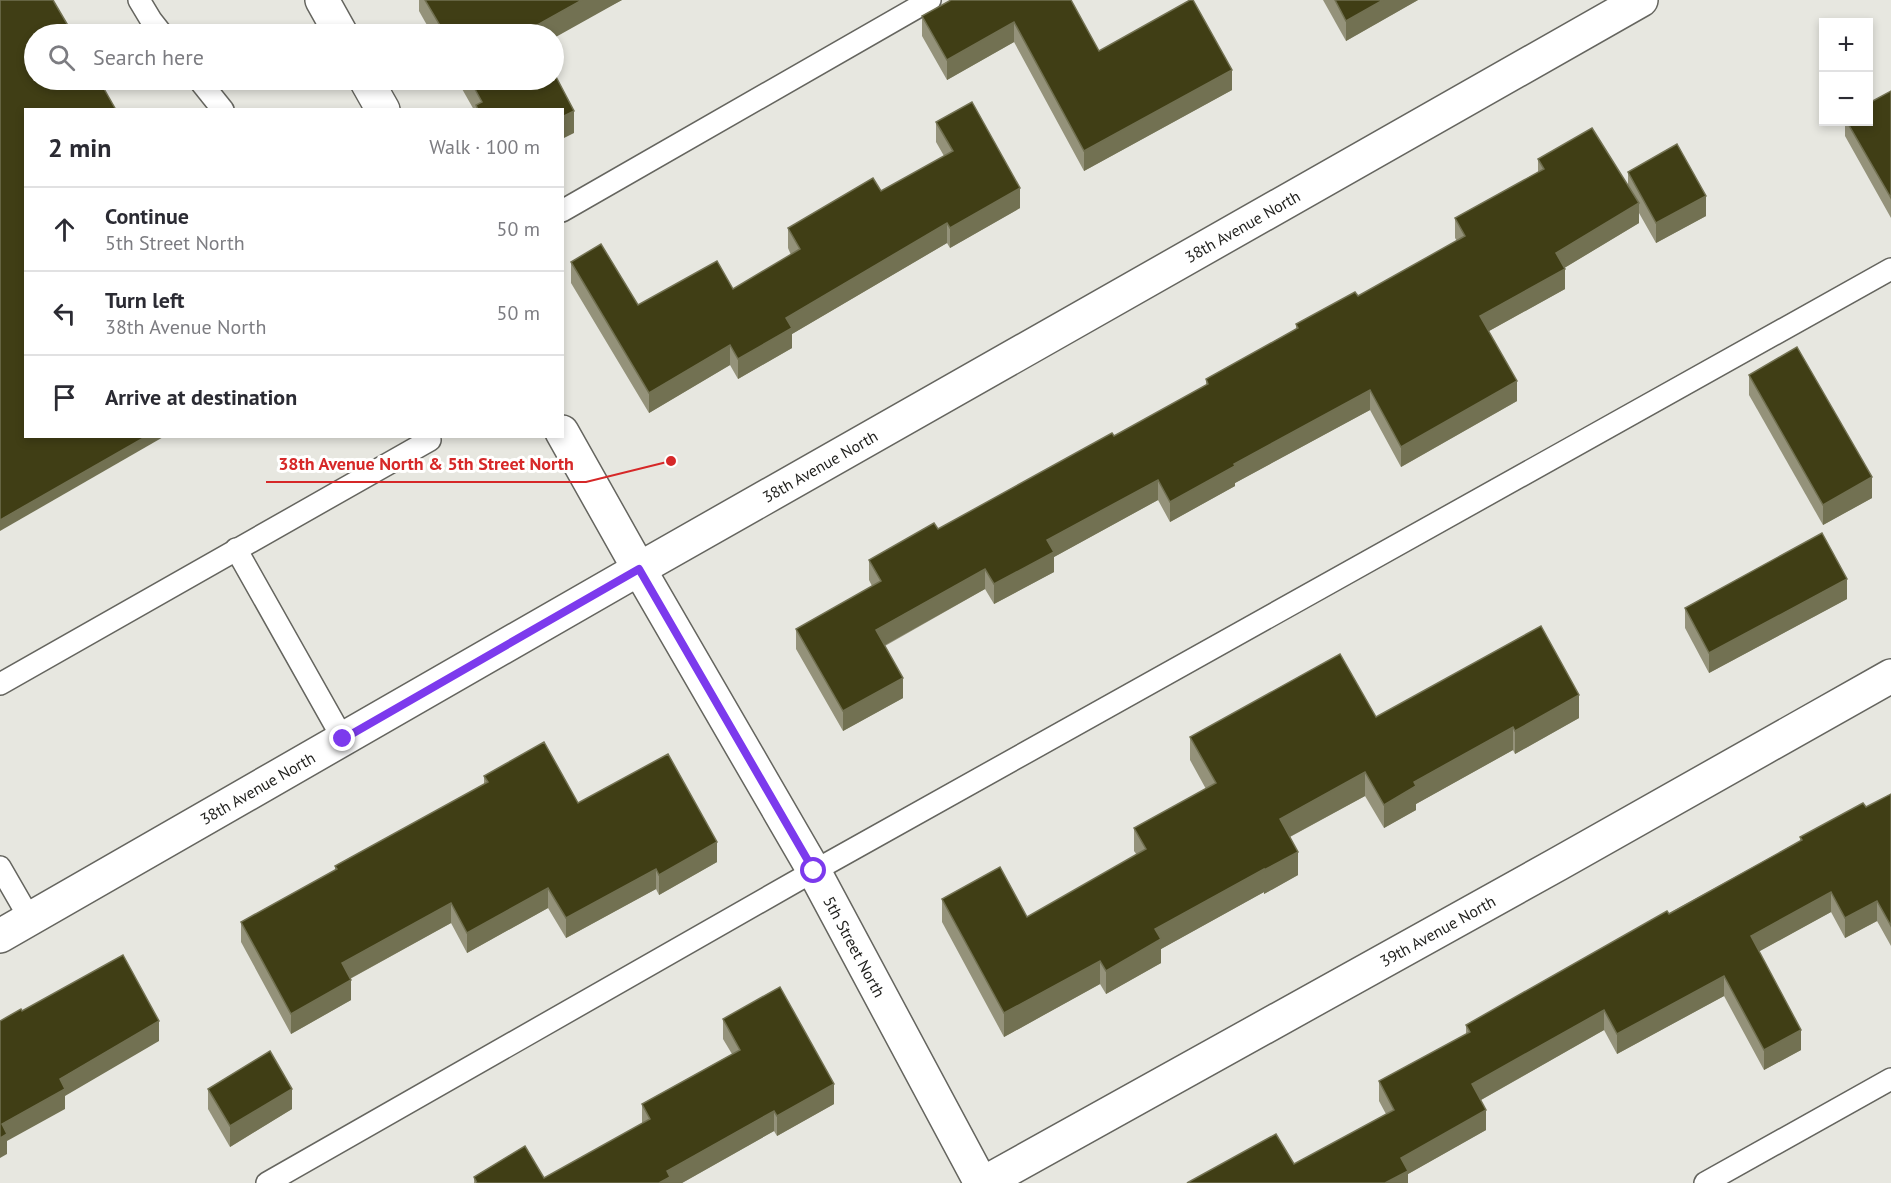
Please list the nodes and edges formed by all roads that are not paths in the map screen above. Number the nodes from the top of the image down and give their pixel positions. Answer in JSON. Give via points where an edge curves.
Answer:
{"nodes":[{"id":1,"x":139,"y":0,"type":"edge"},
{"id":2,"x":322,"y":0,"type":"edge"},
{"id":3,"x":930,"y":0,"type":"edge"},
{"id":4,"x":1641,"y":0,"type":"edge"},
{"id":5,"x":153,"y":24,"type":"edge"},
{"id":6,"x":335,"y":24,"type":"edge"},
{"id":7,"x":207,"y":90,"type":"edge"},
{"id":8,"x":372,"y":90,"type":"edge"},
{"id":9,"x":221,"y":108,"type":"edge"},
{"id":10,"x":382,"y":108,"type":"edge"},
{"id":11,"x":564,"y":210,"type":"edge"},
{"id":12,"x":1891,"y":268,"type":"edge"},
{"id":13,"x":564,"y":436,"type":"edge"},
{"id":14,"x":429,"y":438,"type":"edge"},
{"id":15,"x":236,"y":549,"type":"junction"},
{"id":16,"x":639,"y":569,"type":"junction"},
{"id":17,"x":1891,"y":676,"type":"edge"},
{"id":18,"x":0,"y":684,"type":"edge"},
{"id":19,"x":343,"y":739,"type":"junction"},
{"id":20,"x":0,"y":867,"type":"edge"},
{"id":21,"x":814,"y":871,"type":"junction"},
{"id":22,"x":30,"y":919,"type":"junction"},
{"id":23,"x":0,"y":936,"type":"edge"},
{"id":24,"x":1891,"y":1079,"type":"edge"},
{"id":25,"x":267,"y":1183,"type":"edge"},
{"id":26,"x":983,"y":1183,"type":"edge"},
{"id":27,"x":1705,"y":1183,"type":"edge"}],
"edges":[{"from":1,"to":5,"type":"lane"},
{"from":2,"to":6,"type":"street"},
{"from":3,"to":11,"type":"lane"},
{"from":4,"to":16,"type":"street","name":"38th Avenue North"},
{"from":7,"to":9,"type":"lane"},
{"from":8,"to":10,"type":"street"},
{"from":12,"to":21,"type":"lane"},
{"from":13,"to":16,"type":"street","name":"5th Street North"},
{"from":14,"to":15,"type":"lane"},
{"from":15,"to":18,"type":"lane"},
{"from":15,"to":19,"type":"lane"},
{"from":16,"to":19,"type":"street","name":"38th Avenue North"},
{"from":16,"to":21,"type":"street","name":"5th Street North"},
{"from":17,"to":26,"type":"street","name":"39th Avenue North"},
{"from":19,"to":22,"type":"street","name":"38th Avenue North"},
{"from":20,"to":22,"type":"lane"},
{"from":21,"to":25,"type":"lane"},
{"from":21,"to":26,"type":"street","name":"5th Street North"},
{"from":22,"to":23,"type":"street","name":"38th Avenue North"},
{"from":24,"to":27,"type":"lane"}]}
